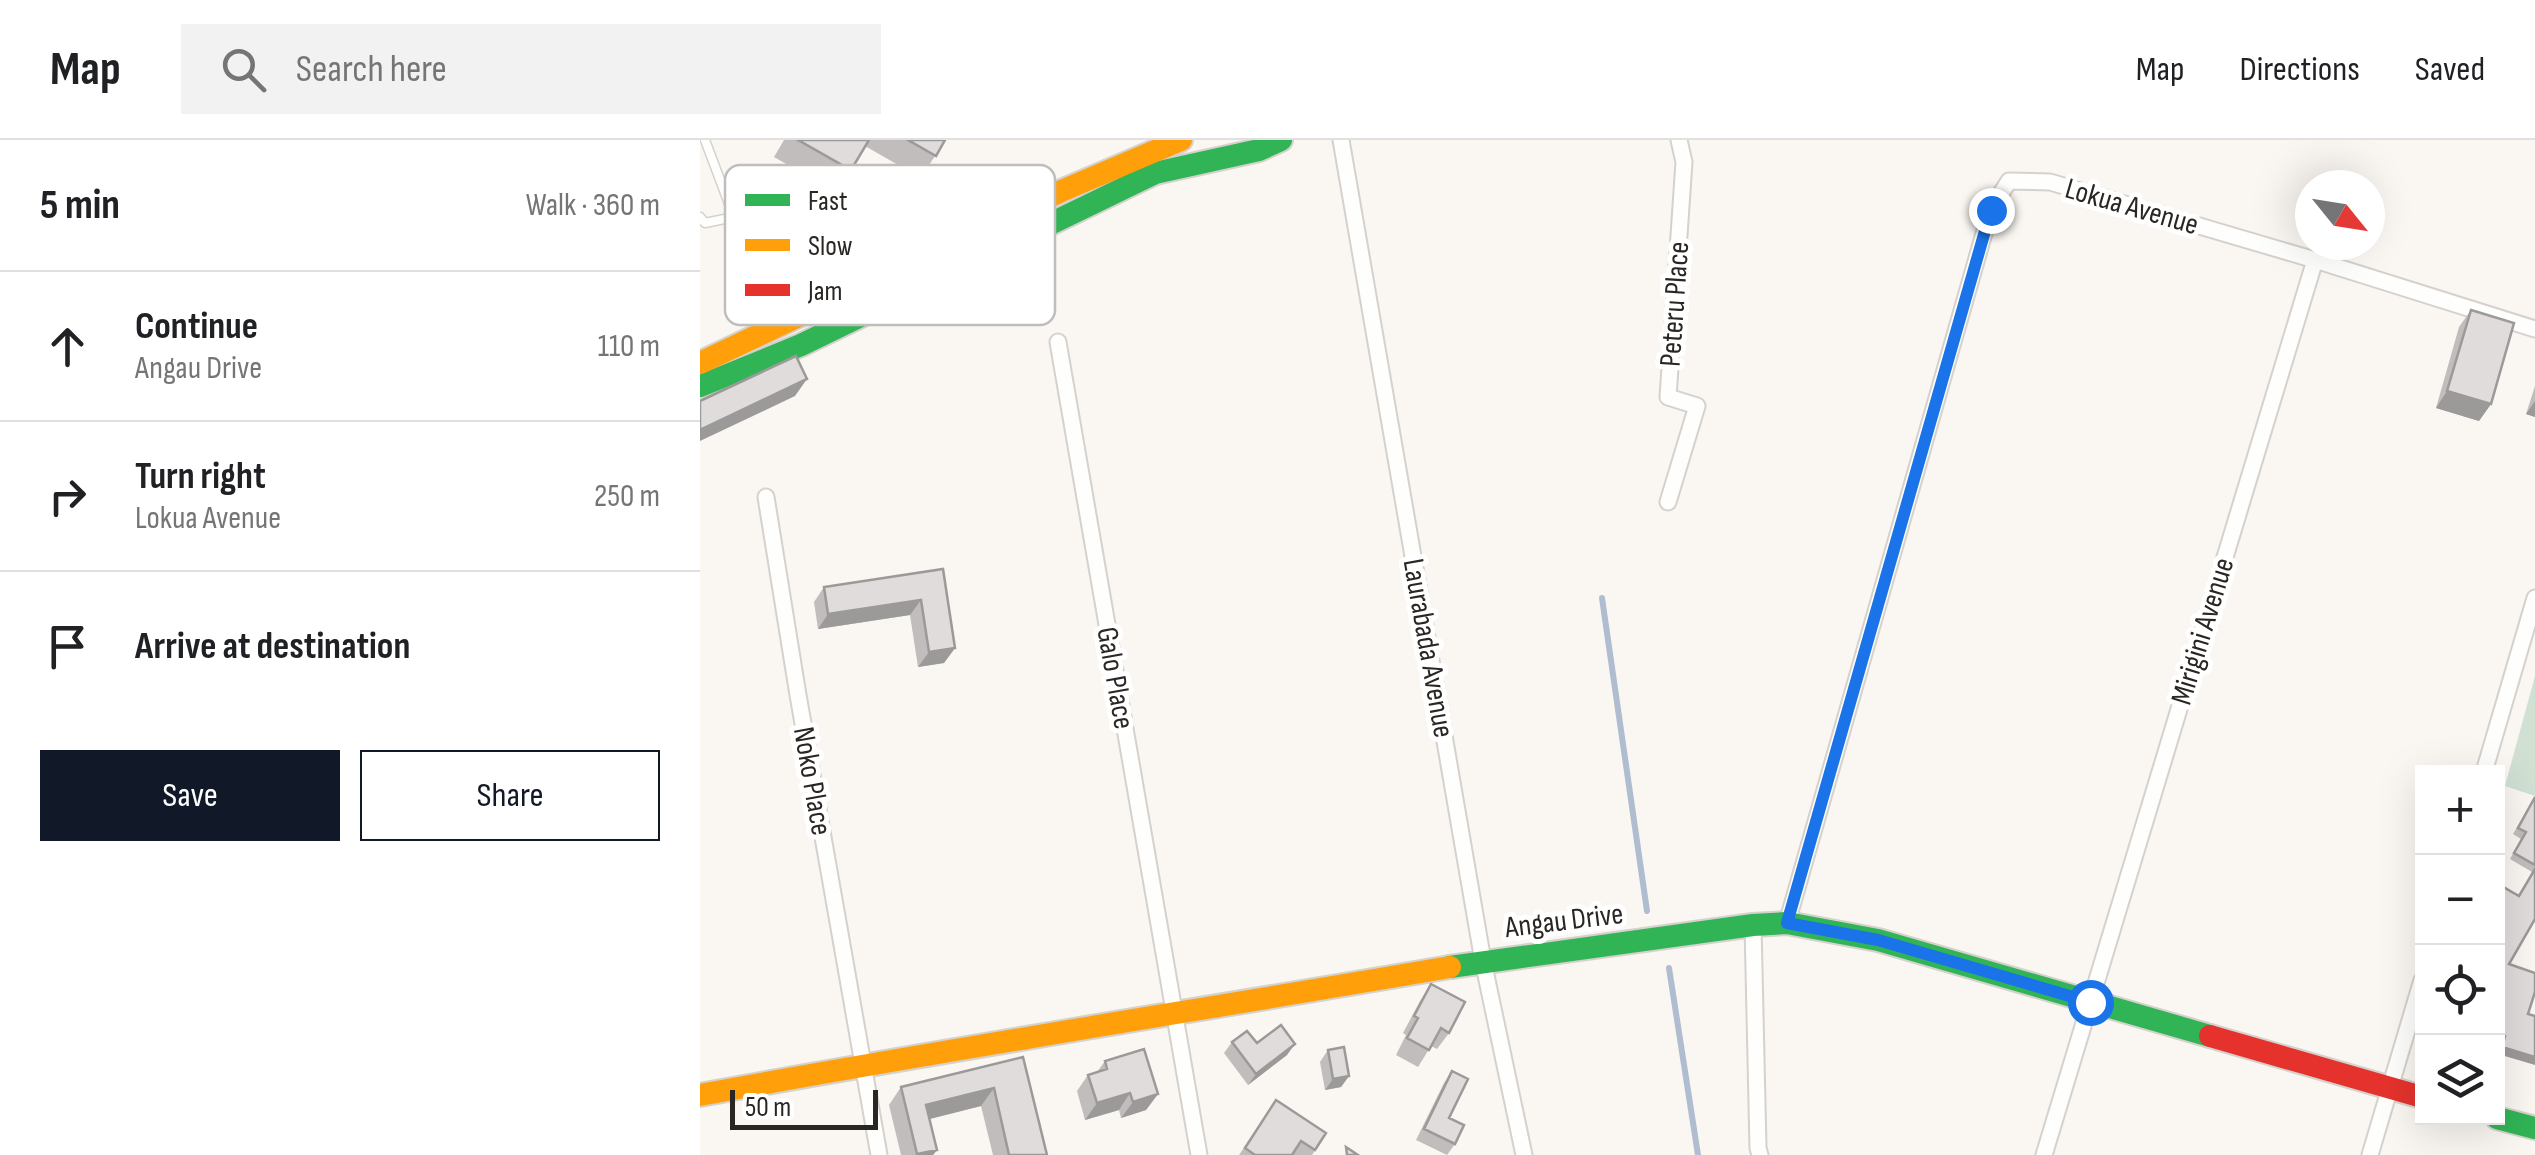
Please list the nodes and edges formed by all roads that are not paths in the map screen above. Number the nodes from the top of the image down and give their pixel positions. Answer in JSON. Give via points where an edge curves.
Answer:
{"nodes":[{"id":1,"x":705,"y":140,"type":"edge"},
{"id":2,"x":1182,"y":140,"type":"edge"},
{"id":3,"x":1281,"y":140,"type":"edge"},
{"id":4,"x":1341,"y":140,"type":"edge"},
{"id":5,"x":1679,"y":140,"type":"edge"},
{"id":6,"x":1254,"y":145,"type":"edge"},
{"id":7,"x":725,"y":194,"type":"edge"},
{"id":8,"x":1055,"y":198,"type":"edge"},
{"id":9,"x":1055,"y":218,"type":"edge"},
{"id":10,"x":2295,"y":254,"type":"edge"},
{"id":11,"x":2315,"y":260,"type":"joint"},
{"id":12,"x":776,"y":325,"type":"edge"},
{"id":13,"x":811,"y":325,"type":"edge"},
{"id":14,"x":816,"y":325,"type":"edge"},
{"id":15,"x":2535,"y":329,"type":"edge"},
{"id":16,"x":782,"y":340,"type":"junction"},
{"id":17,"x":1058,"y":342,"type":"dead end"},
{"id":18,"x":700,"y":363,"type":"edge"},
{"id":19,"x":700,"y":386,"type":"edge"},
{"id":20,"x":766,"y":497,"type":"dead end"},
{"id":21,"x":1668,"y":502,"type":"dead end"},
{"id":22,"x":2535,"y":598,"type":"edge"},
{"id":23,"x":2486,"y":765,"type":"edge"},
{"id":24,"x":1787,"y":923,"type":"junction"},
{"id":25,"x":1754,"y":925,"type":"junction"},
{"id":26,"x":1484,"y":961,"type":"junction"},
{"id":27,"x":2090,"y":1002,"type":"junction"},
{"id":28,"x":2415,"y":1004,"type":"edge"},
{"id":29,"x":1174,"y":1015,"type":"junction"},
{"id":30,"x":863,"y":1065,"type":"junction"},
{"id":31,"x":2391,"y":1088,"type":"junction"},
{"id":32,"x":700,"y":1095,"type":"edge"},
{"id":33,"x":2415,"y":1095,"type":"edge"},
{"id":34,"x":2505,"y":1120,"type":"edge"},
{"id":35,"x":2535,"y":1128,"type":"edge"},
{"id":36,"x":879,"y":1155,"type":"edge"},
{"id":37,"x":1199,"y":1155,"type":"edge"},
{"id":38,"x":1524,"y":1155,"type":"edge"},
{"id":39,"x":1760,"y":1155,"type":"edge"},
{"id":40,"x":2044,"y":1155,"type":"edge"},
{"id":41,"x":2370,"y":1155,"type":"edge"}],
"edges":[{"from":1,"to":7,"type":"lane"},
{"from":2,"to":8,"type":"street"},
{"from":3,"to":6,"type":"street"},
{"from":4,"to":26,"type":"street","name":"Laurabada Avenue"},
{"from":5,"to":21,"type":"street","name":"Peteru Place","via":[[1684,162],[1668,397],[1697,406]]},
{"from":6,"to":9,"type":"street","via":[[1156,173]]},
{"from":10,"to":24,"type":"street","name":"Lokua Avenue","via":[[2050,182],[2009,182],[1991,210]]},
{"from":11,"to":15,"type":"street","name":"Lokua Avenue"},
{"from":11,"to":27,"type":"street","name":"Mirigini Avenue"},
{"from":12,"to":16,"type":"lane"},
{"from":13,"to":16,"type":"street"},
{"from":14,"to":16,"type":"street"},
{"from":16,"to":18,"type":"street"},
{"from":16,"to":19,"type":"street"},
{"from":17,"to":29,"type":"street","name":"Galo Place"},
{"from":20,"to":30,"type":"street","name":"Noko Place"},
{"from":22,"to":23,"type":"street"},
{"from":24,"to":25,"type":"street","name":"Angau Drive"},
{"from":24,"to":27,"type":"street","name":"Angau Drive","via":[[1878,940]]},
{"from":25,"to":26,"type":"street","name":"Angau Drive"},
{"from":25,"to":39,"type":"street"},
{"from":26,"to":29,"type":"street","name":"Angau Drive"},
{"from":26,"to":38,"type":"street","name":"Laurabada Avenue"},
{"from":27,"to":31,"type":"street","name":"Angau Drive"},
{"from":27,"to":40,"type":"street","name":"Mirigini Avenue"},
{"from":28,"to":31,"type":"street"},
{"from":29,"to":30,"type":"street","name":"Angau Drive"},
{"from":29,"to":37,"type":"street","name":"Galo Place"},
{"from":30,"to":32,"type":"street","name":"Angau Drive"},
{"from":30,"to":36,"type":"street","name":"Noko Place"},
{"from":31,"to":33,"type":"street","name":"Angau Drive"},
{"from":31,"to":41,"type":"street"},
{"from":34,"to":35,"type":"street"}]}
